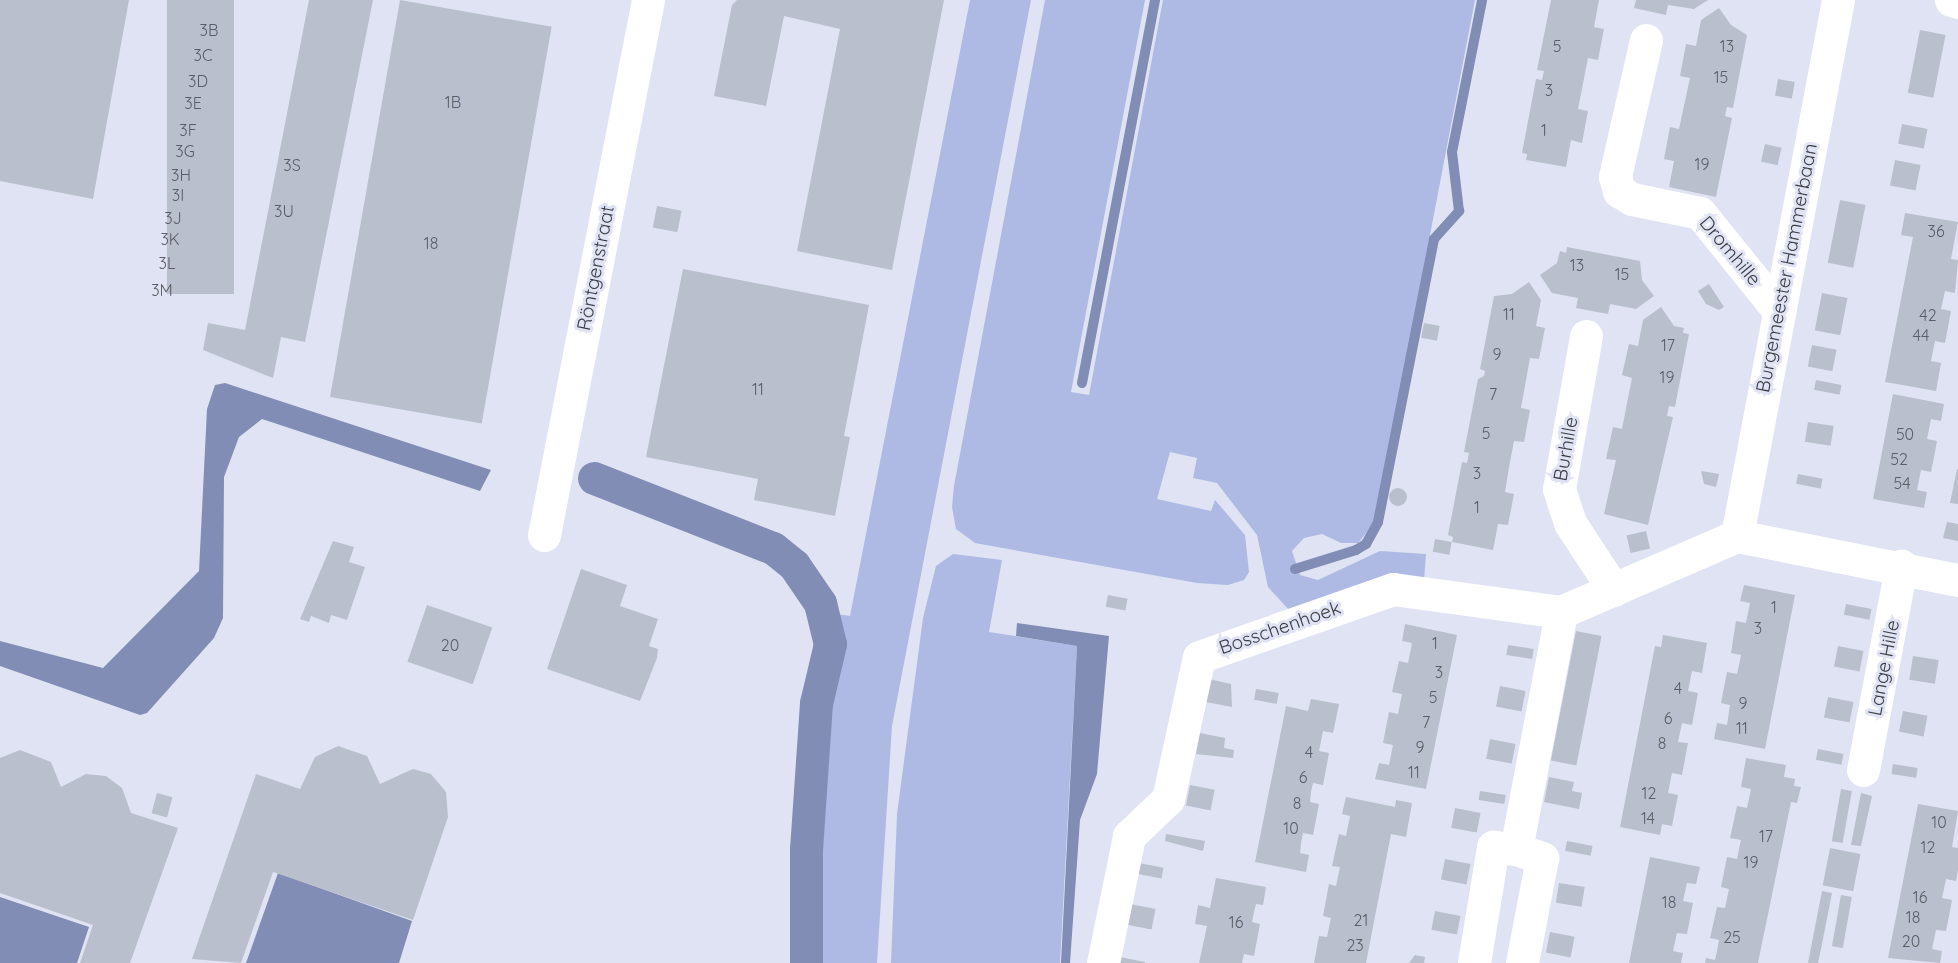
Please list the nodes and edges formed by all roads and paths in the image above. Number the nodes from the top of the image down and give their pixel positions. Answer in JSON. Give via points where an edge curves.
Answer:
{"nodes":[{"id":1,"x":648,"y":0,"type":"edge"},
{"id":2,"x":1838,"y":0,"type":"edge"},
{"id":3,"x":1951,"y":0,"type":"edge"},
{"id":4,"x":1958,"y":2,"type":"edge"},
{"id":5,"x":1646,"y":40,"type":"dead end"},
{"id":6,"x":1779,"y":311,"type":"junction"},
{"id":7,"x":1586,"y":336,"type":"dead end"},
{"id":8,"x":544,"y":535,"type":"dead end"},
{"id":9,"x":1737,"y":536,"type":"junction"},
{"id":10,"x":1901,"y":566,"type":"junction"},
{"id":11,"x":1958,"y":580,"type":"edge"},
{"id":12,"x":1614,"y":590,"type":"junction"},
{"id":13,"x":1561,"y":612,"type":"junction"},
{"id":14,"x":1863,"y":770,"type":"dead end"},
{"id":15,"x":1516,"y":849,"type":"junction"},
{"id":16,"x":1103,"y":963,"type":"edge"},
{"id":17,"x":1474,"y":963,"type":"edge"},
{"id":18,"x":1522,"y":963,"type":"edge"}],
"edges":[{"from":1,"to":8,"type":"street","name":"Röntgenstraat"},
{"from":2,"to":6,"type":"street","name":"Burgemeester Hammerbaan"},
{"from":3,"to":4,"type":"street"},
{"from":5,"to":6,"type":"street","name":"Dromhille","via":[[1615,177],[1619,191],[1632,200],[1700,213]]},
{"from":6,"to":9,"type":"street","name":"Burgemeester Hammerbaan"},
{"from":7,"to":12,"type":"street","name":"Burhille","via":[[1559,489],[1570,523]]},
{"from":9,"to":10,"type":"street"},
{"from":9,"to":12,"type":"street"},
{"from":10,"to":11,"type":"street"},
{"from":10,"to":14,"type":"street","name":"Lange Hille"},
{"from":12,"to":13,"type":"street"},
{"from":13,"to":15,"type":"street"},
{"from":13,"to":16,"type":"street","name":"Bosschenhoek","via":[[1393,589],[1199,657],[1168,799],[1129,836]]},
{"from":15,"to":17,"type":"street","via":[[1493,846]]},
{"from":15,"to":18,"type":"street","via":[[1542,858]]}]}
